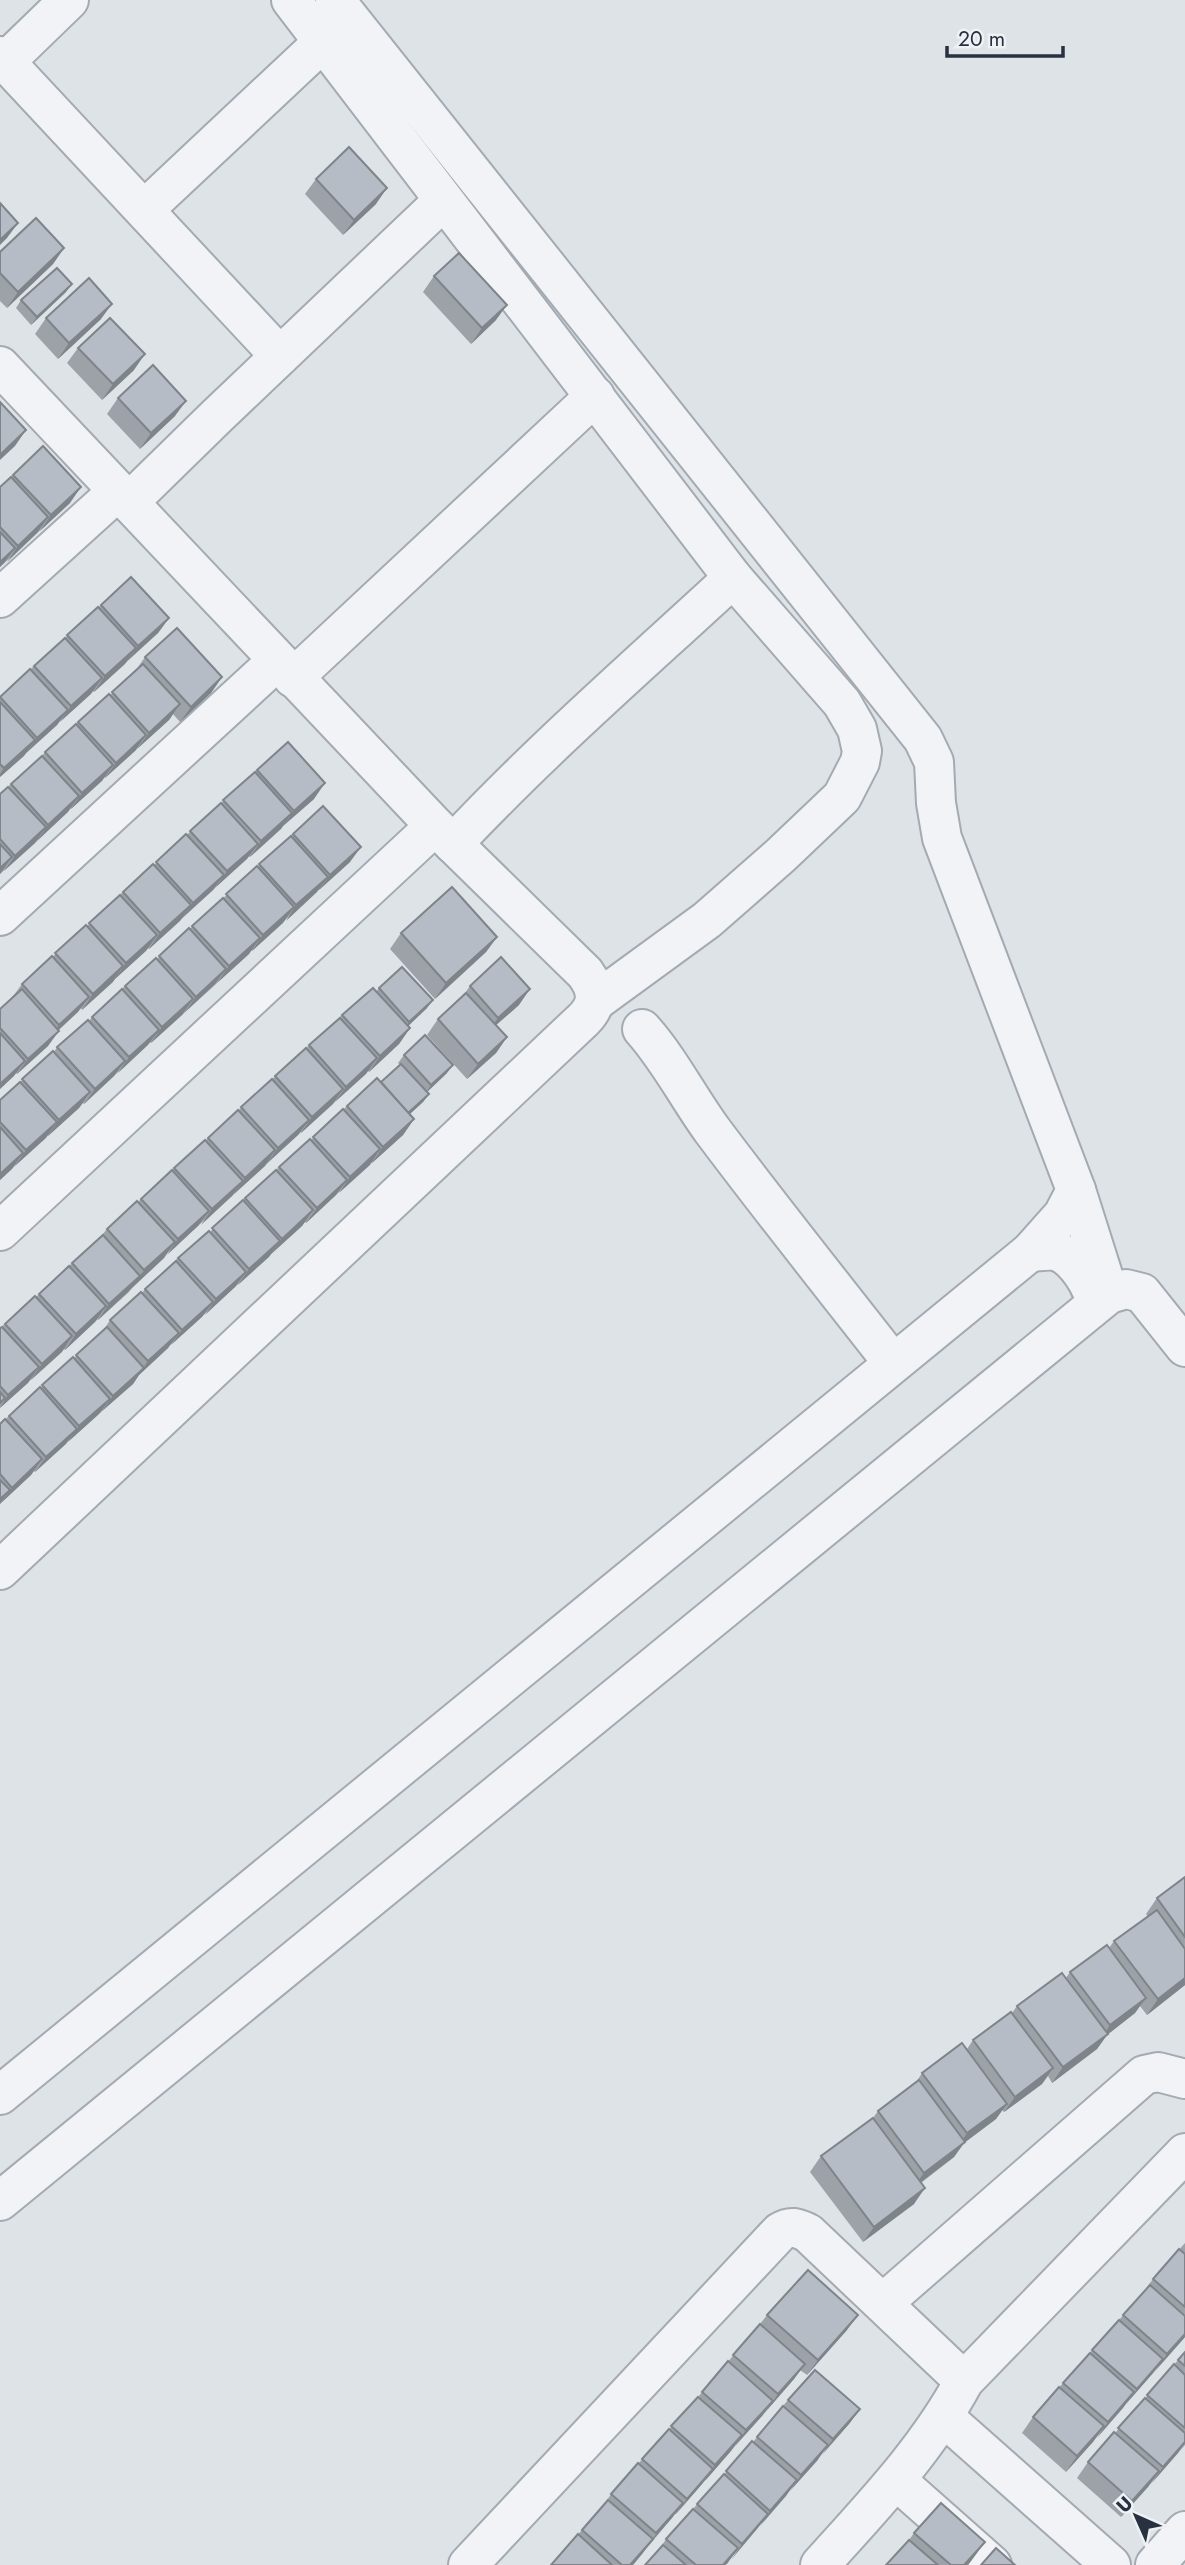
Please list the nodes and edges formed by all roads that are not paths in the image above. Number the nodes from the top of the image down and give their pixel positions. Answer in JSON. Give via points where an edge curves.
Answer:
{"nodes":[{"id":1,"x":69,"y":0,"type":"edge"},
{"id":2,"x":291,"y":0,"type":"edge"},
{"id":3,"x":335,"y":0,"type":"edge"},
{"id":4,"x":323,"y":42,"type":"junction"},
{"id":5,"x":3,"y":59,"type":"edge"},
{"id":6,"x":443,"y":201,"type":"junction"},
{"id":7,"x":145,"y":209,"type":"junction"},
{"id":8,"x":280,"y":356,"type":"junction"},
{"id":9,"x":0,"y":366,"type":"edge"},
{"id":10,"x":595,"y":396,"type":"junction"},
{"id":11,"x":123,"y":496,"type":"junction"},
{"id":12,"x":733,"y":578,"type":"junction"},
{"id":13,"x":0,"y":598,"type":"edge"},
{"id":14,"x":285,"y":669,"type":"junction"},
{"id":15,"x":444,"y":835,"type":"junction"},
{"id":16,"x":0,"y":916,"type":"edge"},
{"id":17,"x":596,"y":1001,"type":"junction"},
{"id":18,"x":642,"y":1028,"type":"dead end"},
{"id":19,"x":1076,"y":1190,"type":"junction"},
{"id":20,"x":0,"y":1231,"type":"edge"},
{"id":21,"x":1030,"y":1252,"type":"junction"},
{"id":22,"x":1102,"y":1300,"type":"junction"},
{"id":23,"x":1185,"y":1347,"type":"edge"},
{"id":24,"x":893,"y":1363,"type":"junction"},
{"id":25,"x":0,"y":1570,"type":"edge"},
{"id":26,"x":1185,"y":2078,"type":"edge"},
{"id":27,"x":0,"y":2095,"type":"edge"},
{"id":28,"x":1185,"y":2153,"type":"edge"},
{"id":29,"x":0,"y":2202,"type":"edge"},
{"id":30,"x":883,"y":2303,"type":"junction"},
{"id":31,"x":964,"y":2381,"type":"junction"},
{"id":32,"x":945,"y":2418,"type":"junction"},
{"id":33,"x":897,"y":2480,"type":"junction"},
{"id":34,"x":1185,"y":2531,"type":"edge"},
{"id":35,"x":468,"y":2565,"type":"edge"},
{"id":36,"x":820,"y":2565,"type":"edge"},
{"id":37,"x":992,"y":2565,"type":"edge"},
{"id":38,"x":1111,"y":2565,"type":"edge"},
{"id":39,"x":1155,"y":2565,"type":"edge"}],
"edges":[{"from":1,"to":5,"type":"street"},
{"from":2,"to":4,"type":"street"},
{"from":3,"to":19,"type":"street","via":[[923,739],[934,762],[942,838]]},
{"from":4,"to":6,"type":"street"},
{"from":4,"to":7,"type":"street"},
{"from":5,"to":7,"type":"street"},
{"from":6,"to":8,"type":"street"},
{"from":6,"to":10,"type":"street"},
{"from":7,"to":8,"type":"street"},
{"from":8,"to":11,"type":"street"},
{"from":9,"to":11,"type":"street"},
{"from":10,"to":12,"type":"street"},
{"from":10,"to":14,"type":"street"},
{"from":11,"to":13,"type":"street"},
{"from":11,"to":14,"type":"street"},
{"from":12,"to":15,"type":"street","via":[[533,763]]},
{"from":12,"to":17,"type":"street","via":[[851,715],[860,742],[860,762],[842,797],[781,855],[707,920]]},
{"from":14,"to":15,"type":"street"},
{"from":14,"to":16,"type":"street"},
{"from":15,"to":17,"type":"street","via":[[585,973],[596,990]]},
{"from":15,"to":20,"type":"street"},
{"from":17,"to":25,"type":"street","via":[[591,1013]]},
{"from":18,"to":24,"type":"street","via":[[713,1131]]},
{"from":19,"to":21,"type":"street","via":[[1062,1215]]},
{"from":19,"to":22,"type":"street"},
{"from":21,"to":22,"type":"street","via":[[1058,1251],[1066,1256]]},
{"from":21,"to":24,"type":"street"},
{"from":22,"to":23,"type":"street","via":[[1126,1289],[1142,1293]]},
{"from":22,"to":29,"type":"street"},
{"from":24,"to":27,"type":"street"},
{"from":26,"to":30,"type":"street","via":[[1158,2072],[1144,2075]]},
{"from":28,"to":31,"type":"street"},
{"from":30,"to":31,"type":"street"},
{"from":30,"to":35,"type":"street","via":[[808,2233],[788,2227],[780,2232]]},
{"from":31,"to":32,"type":"street"},
{"from":32,"to":33,"type":"street"},
{"from":32,"to":38,"type":"street"},
{"from":33,"to":36,"type":"street"},
{"from":33,"to":37,"type":"street"},
{"from":34,"to":39,"type":"street"}]}
